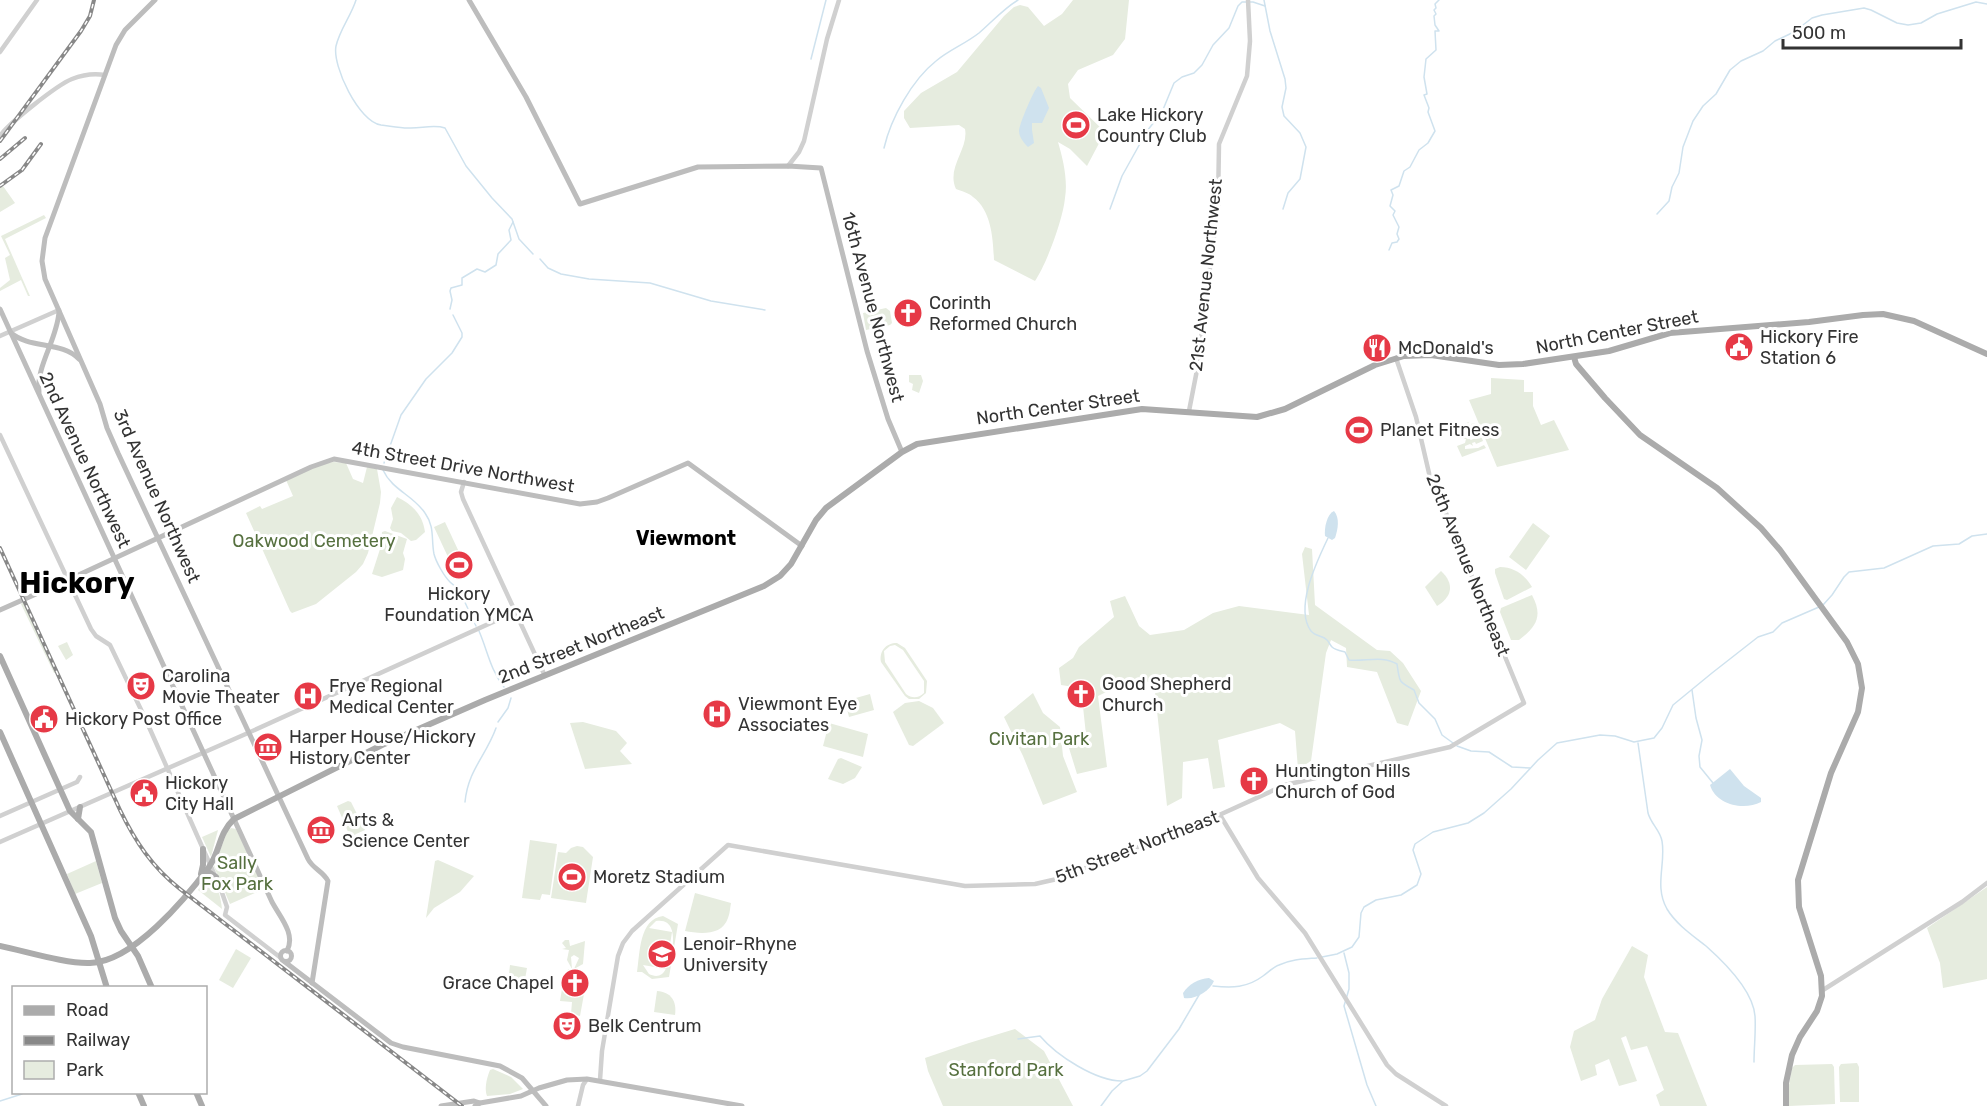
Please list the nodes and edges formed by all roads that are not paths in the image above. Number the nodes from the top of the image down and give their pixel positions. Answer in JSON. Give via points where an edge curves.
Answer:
{"nodes":[{"id":1,"x":37,"y":0,"type":"edge"},
{"id":2,"x":155,"y":0,"type":"edge"},
{"id":3,"x":469,"y":0,"type":"edge"},
{"id":4,"x":839,"y":0,"type":"edge"},
{"id":5,"x":1248,"y":0,"type":"edge"},
{"id":6,"x":0,"y":52,"type":"edge"},
{"id":7,"x":105,"y":75,"type":"junction"},
{"id":8,"x":0,"y":136,"type":"edge"},
{"id":9,"x":788,"y":166,"type":"junction"},
{"id":10,"x":0,"y":309,"type":"edge"},
{"id":11,"x":59,"y":310,"type":"junction"},
{"id":12,"x":10,"y":331,"type":"junction"},
{"id":13,"x":0,"y":336,"type":"edge"},
{"id":14,"x":50,"y":347,"type":"junction"},
{"id":15,"x":1987,"y":354,"type":"edge"},
{"id":16,"x":1574,"y":357,"type":"junction"},
{"id":17,"x":1396,"y":358,"type":"junction"},
{"id":18,"x":82,"y":363,"type":"junction"},
{"id":19,"x":40,"y":396,"type":"junction"},
{"id":20,"x":1189,"y":411,"type":"junction"},
{"id":21,"x":0,"y":435,"type":"edge"},
{"id":22,"x":902,"y":452,"type":"junction"},
{"id":23,"x":464,"y":482,"type":"junction"},
{"id":24,"x":158,"y":538,"type":"junction"},
{"id":25,"x":802,"y":546,"type":"junction"},
{"id":26,"x":114,"y":559,"type":"junction"},
{"id":27,"x":68,"y":579,"type":"junction"},
{"id":28,"x":0,"y":610,"type":"edge"},
{"id":29,"x":515,"y":612,"type":"junction"},
{"id":30,"x":0,"y":656,"type":"edge"},
{"id":31,"x":545,"y":676,"type":"junction"},
{"id":32,"x":1524,"y":703,"type":"joint"},
{"id":33,"x":0,"y":732,"type":"edge"},
{"id":34,"x":248,"y":733,"type":"junction"},
{"id":35,"x":204,"y":753,"type":"junction"},
{"id":36,"x":166,"y":768,"type":"junction"},
{"id":37,"x":80,"y":777,"type":"dead end"},
{"id":38,"x":61,"y":790,"type":"junction"},
{"id":39,"x":278,"y":797,"type":"junction"},
{"id":40,"x":32,"y":802,"type":"junction"},
{"id":41,"x":80,"y":807,"type":"junction"},
{"id":42,"x":70,"y":811,"type":"junction"},
{"id":43,"x":1220,"y":815,"type":"junction"},
{"id":44,"x":0,"y":816,"type":"edge"},
{"id":45,"x":78,"y":819,"type":"junction"},
{"id":46,"x":234,"y":819,"type":"junction"},
{"id":47,"x":42,"y":824,"type":"junction"},
{"id":48,"x":0,"y":842,"type":"edge"},
{"id":49,"x":203,"y":849,"type":"junction"},
{"id":50,"x":210,"y":865,"type":"junction"},
{"id":51,"x":216,"y":878,"type":"junction"},
{"id":52,"x":199,"y":880,"type":"junction"},
{"id":53,"x":1987,"y":883,"type":"edge"},
{"id":54,"x":0,"y":946,"type":"edge"},
{"id":55,"x":131,"y":947,"type":"junction"},
{"id":56,"x":285,"y":956,"type":"junction"},
{"id":57,"x":100,"y":962,"type":"junction"},
{"id":58,"x":312,"y":983,"type":"junction"},
{"id":59,"x":107,"y":986,"type":"edge"},
{"id":60,"x":152,"y":986,"type":"edge"},
{"id":61,"x":1823,"y":990,"type":"junction"},
{"id":62,"x":587,"y":1079,"type":"junction"},
{"id":63,"x":600,"y":1080,"type":"junction"},
{"id":64,"x":533,"y":1091,"type":"junction"},
{"id":65,"x":477,"y":1104,"type":"edge"},
{"id":66,"x":441,"y":1106,"type":"edge"},
{"id":67,"x":546,"y":1106,"type":"edge"},
{"id":68,"x":578,"y":1106,"type":"edge"},
{"id":69,"x":742,"y":1106,"type":"edge"},
{"id":70,"x":1446,"y":1106,"type":"edge"},
{"id":71,"x":1786,"y":1106,"type":"edge"}],
"edges":[{"from":1,"to":6,"type":"street"},
{"from":2,"to":7,"type":"main road","via":[[125,30]]},
{"from":3,"to":9,"type":"main road","via":[[526,98],[580,204],[698,167]]},
{"from":4,"to":9,"type":"street","via":[[804,141]]},
{"from":5,"to":20,"type":"street","name":"21st Avenue Northwest","via":[[1247,76],[1219,144],[1218,205]]},
{"from":7,"to":8,"type":"street","via":[[84,75],[66,82],[12,122]]},
{"from":7,"to":11,"type":"main road","name":"3rd Avenue Northwest","via":[[45,238],[43,269]]},
{"from":9,"to":22,"type":"main road","name":"16th Avenue Northwest","via":[[821,168],[867,351]]},
{"from":10,"to":12,"type":"main road","name":"2nd Avenue Northwest"},
{"from":11,"to":12,"type":"street"},
{"from":11,"to":14,"type":"main road"},
{"from":11,"to":18,"type":"main road","name":"3rd Avenue Northwest"},
{"from":12,"to":13,"type":"street"},
{"from":12,"to":14,"type":"main road","via":[[24,341]]},
{"from":12,"to":19,"type":"main road","name":"2nd Avenue Northwest"},
{"from":14,"to":18,"type":"main road","via":[[71,352]]},
{"from":14,"to":19,"type":"main road","via":[[39,377]]},
{"from":15,"to":16,"type":"main road","name":"North Center Street","via":[[1914,321],[1883,314],[1676,332]]},
{"from":16,"to":17,"type":"main road","name":"North Center Street","via":[[1505,365],[1431,355]]},
{"from":16,"to":61,"type":"main road","via":[[1637,432],[1747,514],[1775,544],[1855,657],[1862,688],[1858,712],[1831,773],[1797,884],[1799,907]]},
{"from":17,"to":20,"type":"main road","name":"North Center Street","via":[[1274,413],[1242,417]]},
{"from":17,"to":32,"type":"street","name":"26th Avenue Northeast","via":[[1416,417],[1433,490]]},
{"from":18,"to":24,"type":"main road","name":"3rd Avenue Northwest"},
{"from":19,"to":26,"type":"main road","name":"2nd Avenue Northwest"},
{"from":20,"to":22,"type":"main road","name":"North Center Street","via":[[1142,409],[1107,413],[927,441]]},
{"from":21,"to":27,"type":"street"},
{"from":22,"to":25,"type":"main road","name":"2nd Street Northeast","via":[[826,508]]},
{"from":23,"to":24,"type":"main road","name":"4th Street Drive Northwest","via":[[332,460]]},
{"from":23,"to":25,"type":"main road","name":"4th Street Drive Northwest","via":[[585,504],[688,463]]},
{"from":23,"to":29,"type":"street","via":[[463,499]]},
{"from":24,"to":26,"type":"main road"},
{"from":24,"to":34,"type":"main road","name":"3rd Avenue Northwest"},
{"from":25,"to":31,"type":"main road","name":"2nd Street Northeast","via":[[780,576],[764,586]]},
{"from":26,"to":27,"type":"main road"},
{"from":26,"to":35,"type":"main road","name":"2nd Avenue Northwest"},
{"from":27,"to":28,"type":"main road"},
{"from":27,"to":36,"type":"street","via":[[92,631],[110,645]]},
{"from":29,"to":31,"type":"street"},
{"from":29,"to":34,"type":"street"},
{"from":30,"to":38,"type":"main road"},
{"from":31,"to":39,"type":"main road","name":"2nd Street Northeast","via":[[382,745]]},
{"from":32,"to":43,"type":"street","name":"5th Street Northeast","via":[[1450,747],[1290,783]]},
{"from":33,"to":40,"type":"main road"},
{"from":34,"to":35,"type":"street"},
{"from":34,"to":39,"type":"main road","name":"3rd Avenue Northwest"},
{"from":35,"to":36,"type":"street"},
{"from":35,"to":46,"type":"main road","name":"2nd Avenue Northwest"},
{"from":36,"to":41,"type":"street"},
{"from":36,"to":49,"type":"street"},
{"from":37,"to":38,"type":"street"},
{"from":38,"to":40,"type":"street"},
{"from":38,"to":42,"type":"main road"},
{"from":39,"to":46,"type":"main road","name":"2nd Street Northeast"},
{"from":39,"to":58,"type":"main road","name":"3rd Avenue Northwest","via":[[313,868],[328,880]]},
{"from":40,"to":44,"type":"street"},
{"from":40,"to":47,"type":"main road"},
{"from":41,"to":42,"type":"street"},
{"from":41,"to":45,"type":"main road"},
{"from":42,"to":45,"type":"main road"},
{"from":42,"to":47,"type":"street"},
{"from":43,"to":63,"type":"street","name":"5th Street Northeast","via":[[1057,879],[1035,884],[947,884],[728,844],[624,940],[618,956]]},
{"from":43,"to":70,"type":"street","via":[[1258,878],[1305,933],[1384,1061],[1396,1074]]},
{"from":45,"to":55,"type":"main road","via":[[92,832],[115,918]]},
{"from":46,"to":50,"type":"main road","via":[[224,829]]},
{"from":46,"to":56,"type":"main road","name":"2nd Avenue Northwest","via":[[289,933],[291,941]]},
{"from":47,"to":48,"type":"street"},
{"from":47,"to":57,"type":"main road"},
{"from":49,"to":50,"type":"street"},
{"from":49,"to":52,"type":"main road"},
{"from":50,"to":51,"type":"street"},
{"from":50,"to":52,"type":"main road"},
{"from":51,"to":52,"type":"main road","via":[[208,873]]},
{"from":51,"to":56,"type":"street","via":[[227,908],[225,915],[276,954]]},
{"from":52,"to":55,"type":"main road","via":[[176,909]]},
{"from":53,"to":61,"type":"street"},
{"from":54,"to":57,"type":"main road","via":[[81,963]]},
{"from":55,"to":57,"type":"main road"},
{"from":55,"to":60,"type":"main road"},
{"from":56,"to":58,"type":"main road","name":"2nd Avenue Northwest"},
{"from":57,"to":59,"type":"main road"},
{"from":58,"to":64,"type":"main road","via":[[392,1043],[491,1063],[515,1073]]},
{"from":61,"to":71,"type":"main road","via":[[1819,1008],[1792,1055]]},
{"from":62,"to":63,"type":"main road"},
{"from":62,"to":64,"type":"main road","via":[[567,1080]]},
{"from":62,"to":68,"type":"street"},
{"from":63,"to":69,"type":"main road"},
{"from":64,"to":65,"type":"main road"},
{"from":64,"to":67,"type":"main road"},
{"from":65,"to":66,"type":"main road","via":[[474,1101]]}]}
